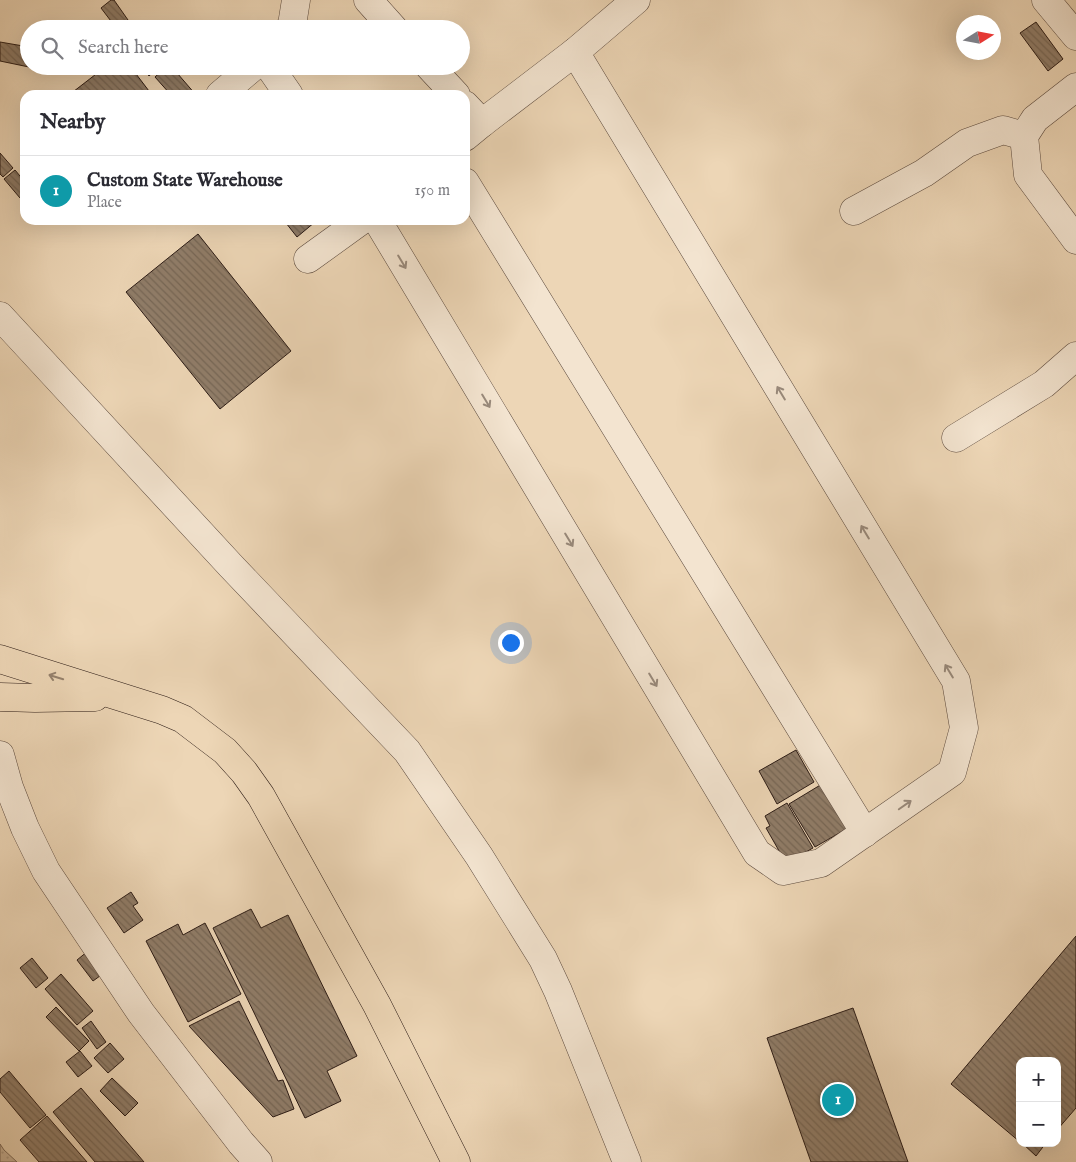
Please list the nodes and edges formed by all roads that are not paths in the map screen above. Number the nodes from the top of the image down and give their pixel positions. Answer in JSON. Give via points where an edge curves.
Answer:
{"nodes":[{"id":1,"x":296,"y":0,"type":"edge"},
{"id":2,"x":368,"y":0,"type":"edge"},
{"id":3,"x":636,"y":0,"type":"edge"},
{"id":4,"x":1046,"y":0,"type":"edge"},
{"id":5,"x":293,"y":20,"type":"edge"},
{"id":6,"x":386,"y":20,"type":"edge"},
{"id":7,"x":1076,"y":36,"type":"edge"},
{"id":8,"x":575,"y":52,"type":"junction"},
{"id":9,"x":243,"y":75,"type":"edge"},
{"id":10,"x":275,"y":75,"type":"edge"},
{"id":11,"x":437,"y":75,"type":"edge"},
{"id":12,"x":1076,"y":87,"type":"edge"},
{"id":13,"x":226,"y":90,"type":"edge"},
{"id":14,"x":286,"y":90,"type":"edge"},
{"id":15,"x":451,"y":90,"type":"edge"},
{"id":16,"x":471,"y":122,"type":"edge"},
{"id":17,"x":1024,"y":136,"type":"junction"},
{"id":18,"x":470,"y":190,"type":"edge"},
{"id":19,"x":854,"y":211,"type":"dead end"},
{"id":20,"x":355,"y":225,"type":"edge"},
{"id":21,"x":380,"y":225,"type":"edge"},
{"id":22,"x":1076,"y":240,"type":"edge"},
{"id":23,"x":308,"y":259,"type":"dead end"},
{"id":24,"x":0,"y":316,"type":"edge"},
{"id":25,"x":1076,"y":356,"type":"edge"},
{"id":26,"x":956,"y":438,"type":"dead end"},
{"id":27,"x":0,"y":660,"type":"edge"},
{"id":28,"x":119,"y":696,"type":"junction"},
{"id":29,"x":0,"y":697,"type":"edge"},
{"id":30,"x":0,"y":755,"type":"edge"},
{"id":31,"x":865,"y":833,"type":"junction"},
{"id":32,"x":258,"y":1162,"type":"edge"},
{"id":33,"x":456,"y":1162,"type":"edge"},
{"id":34,"x":627,"y":1162,"type":"edge"}],
"edges":[{"from":1,"to":5,"type":"lane"},
{"from":2,"to":6,"type":"lane"},
{"from":3,"to":8,"type":"lane"},
{"from":4,"to":7,"type":"lane"},
{"from":8,"to":16,"type":"lane"},
{"from":31,"to":8,"type":"lane","one_way":true,"via":[[952,772],[964,728],[956,681]]},
{"from":9,"to":13,"type":"lane"},
{"from":10,"to":14,"type":"lane"},
{"from":11,"to":15,"type":"lane"},
{"from":12,"to":17,"type":"lane","via":[[1035,119]]},
{"from":17,"to":19,"type":"lane","via":[[1003,130],[968,143],[924,173]]},
{"from":17,"to":22,"type":"lane","via":[[1028,175]]},
{"from":18,"to":31,"type":"lane"},
{"from":20,"to":23,"type":"lane"},
{"from":21,"to":31,"type":"lane","one_way":true,"via":[[757,852],[783,871],[821,863]]},
{"from":24,"to":34,"type":"lane","via":[[407,751],[479,856],[543,959]]},
{"from":25,"to":26,"type":"lane","via":[[1044,384]]},
{"from":28,"to":27,"type":"main road","one_way":true},
{"from":28,"to":29,"type":"main road"},
{"from":28,"to":33,"type":"main road","via":[[183,719],[225,751],[244,772],[272,813],[377,1005]]},
{"from":30,"to":32,"type":"lane","via":[[25,828],[46,871],[141,1013]]}]}
